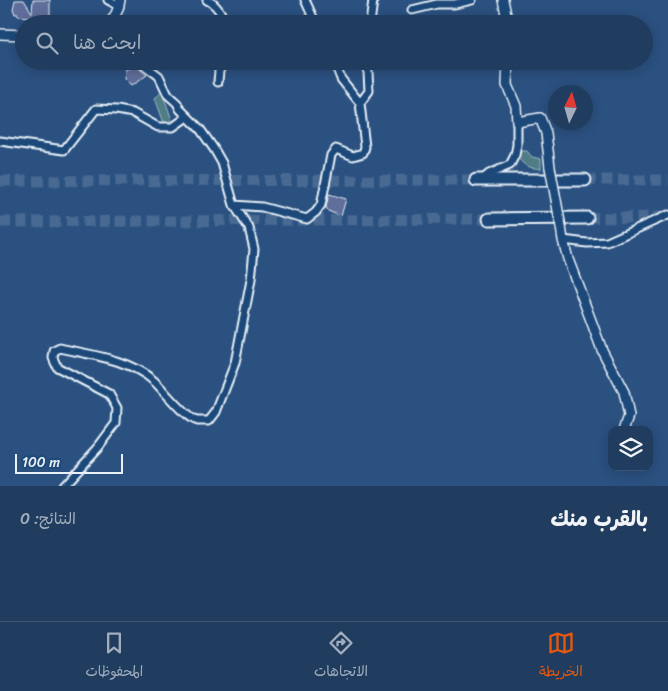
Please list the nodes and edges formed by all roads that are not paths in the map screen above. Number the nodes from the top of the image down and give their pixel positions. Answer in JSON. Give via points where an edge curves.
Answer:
{"nodes":[{"id":1,"x":108,"y":0,"type":"edge"},
{"id":2,"x":207,"y":0,"type":"edge"},
{"id":3,"x":304,"y":0,"type":"edge"},
{"id":4,"x":373,"y":0,"type":"edge"},
{"id":5,"x":472,"y":0,"type":"edge"},
{"id":6,"x":503,"y":0,"type":"edge"},
{"id":7,"x":120,"y":3,"type":"edge"},
{"id":8,"x":412,"y":10,"type":"dead end"},
{"id":9,"x":115,"y":15,"type":"edge"},
{"id":10,"x":222,"y":15,"type":"edge"},
{"id":11,"x":312,"y":15,"type":"edge"},
{"id":12,"x":371,"y":15,"type":"edge"},
{"id":13,"x":506,"y":15,"type":"edge"},
{"id":14,"x":0,"y":34,"type":"edge"},
{"id":15,"x":15,"y":35,"type":"edge"},
{"id":16,"x":151,"y":70,"type":"edge"},
{"id":17,"x":220,"y":70,"type":"edge"},
{"id":18,"x":338,"y":70,"type":"edge"},
{"id":19,"x":367,"y":70,"type":"edge"},
{"id":20,"x":508,"y":70,"type":"edge"},
{"id":21,"x":218,"y":82,"type":"dead end"},
{"id":22,"x":360,"y":103,"type":"junction"},
{"id":23,"x":187,"y":116,"type":"junction"},
{"id":24,"x":517,"y":122,"type":"junction"},
{"id":25,"x":0,"y":141,"type":"edge"},
{"id":26,"x":479,"y":180,"type":"joint"},
{"id":27,"x":585,"y":180,"type":"tunnel mouth"},
{"id":28,"x":234,"y":205,"type":"junction"},
{"id":29,"x":668,"y":215,"type":"edge"},
{"id":30,"x":587,"y":218,"type":"tunnel mouth"},
{"id":31,"x":489,"y":219,"type":"tunnel mouth"},
{"id":32,"x":563,"y":240,"type":"junction"},
{"id":33,"x":625,"y":426,"type":"edge"},
{"id":34,"x":62,"y":486,"type":"edge"}],
"edges":[{"from":1,"to":7,"type":"street"},
{"from":2,"to":10,"type":"street"},
{"from":3,"to":11,"type":"street"},
{"from":4,"to":12,"type":"street"},
{"from":5,"to":8,"type":"street"},
{"from":6,"to":13,"type":"street"},
{"from":7,"to":9,"type":"street"},
{"from":14,"to":15,"type":"street"},
{"from":16,"to":23,"type":"street","via":[[159,76],[168,95]]},
{"from":17,"to":21,"type":"street"},
{"from":18,"to":22,"type":"street"},
{"from":19,"to":22,"type":"street","via":[[369,91]]},
{"from":20,"to":24,"type":"street","via":[[507,85],[516,106]]},
{"from":22,"to":28,"type":"street","via":[[363,153],[353,156],[336,149],[330,155],[321,205],[316,212],[306,219]]},
{"from":23,"to":25,"type":"street","via":[[173,127],[158,127],[133,113],[96,109],[64,150]]},
{"from":23,"to":28,"type":"street","via":[[200,129],[222,163]]},
{"from":24,"to":26,"type":"street","via":[[516,150],[510,165]]},
{"from":24,"to":32,"type":"street","bridge":true,"via":[[540,118],[546,133]]},
{"from":26,"to":27,"type":"main road"},
{"from":28,"to":34,"type":"street","via":[[249,228],[254,249],[235,363],[216,412],[209,421],[196,421],[138,369],[60,348],[54,351],[53,358],[58,366],[109,394],[117,408],[116,423]]},
{"from":29,"to":32,"type":"street","via":[[607,242]]},
{"from":30,"to":31,"type":"main road"},
{"from":32,"to":33,"type":"street","via":[[602,350],[624,392],[629,416]]}]}
